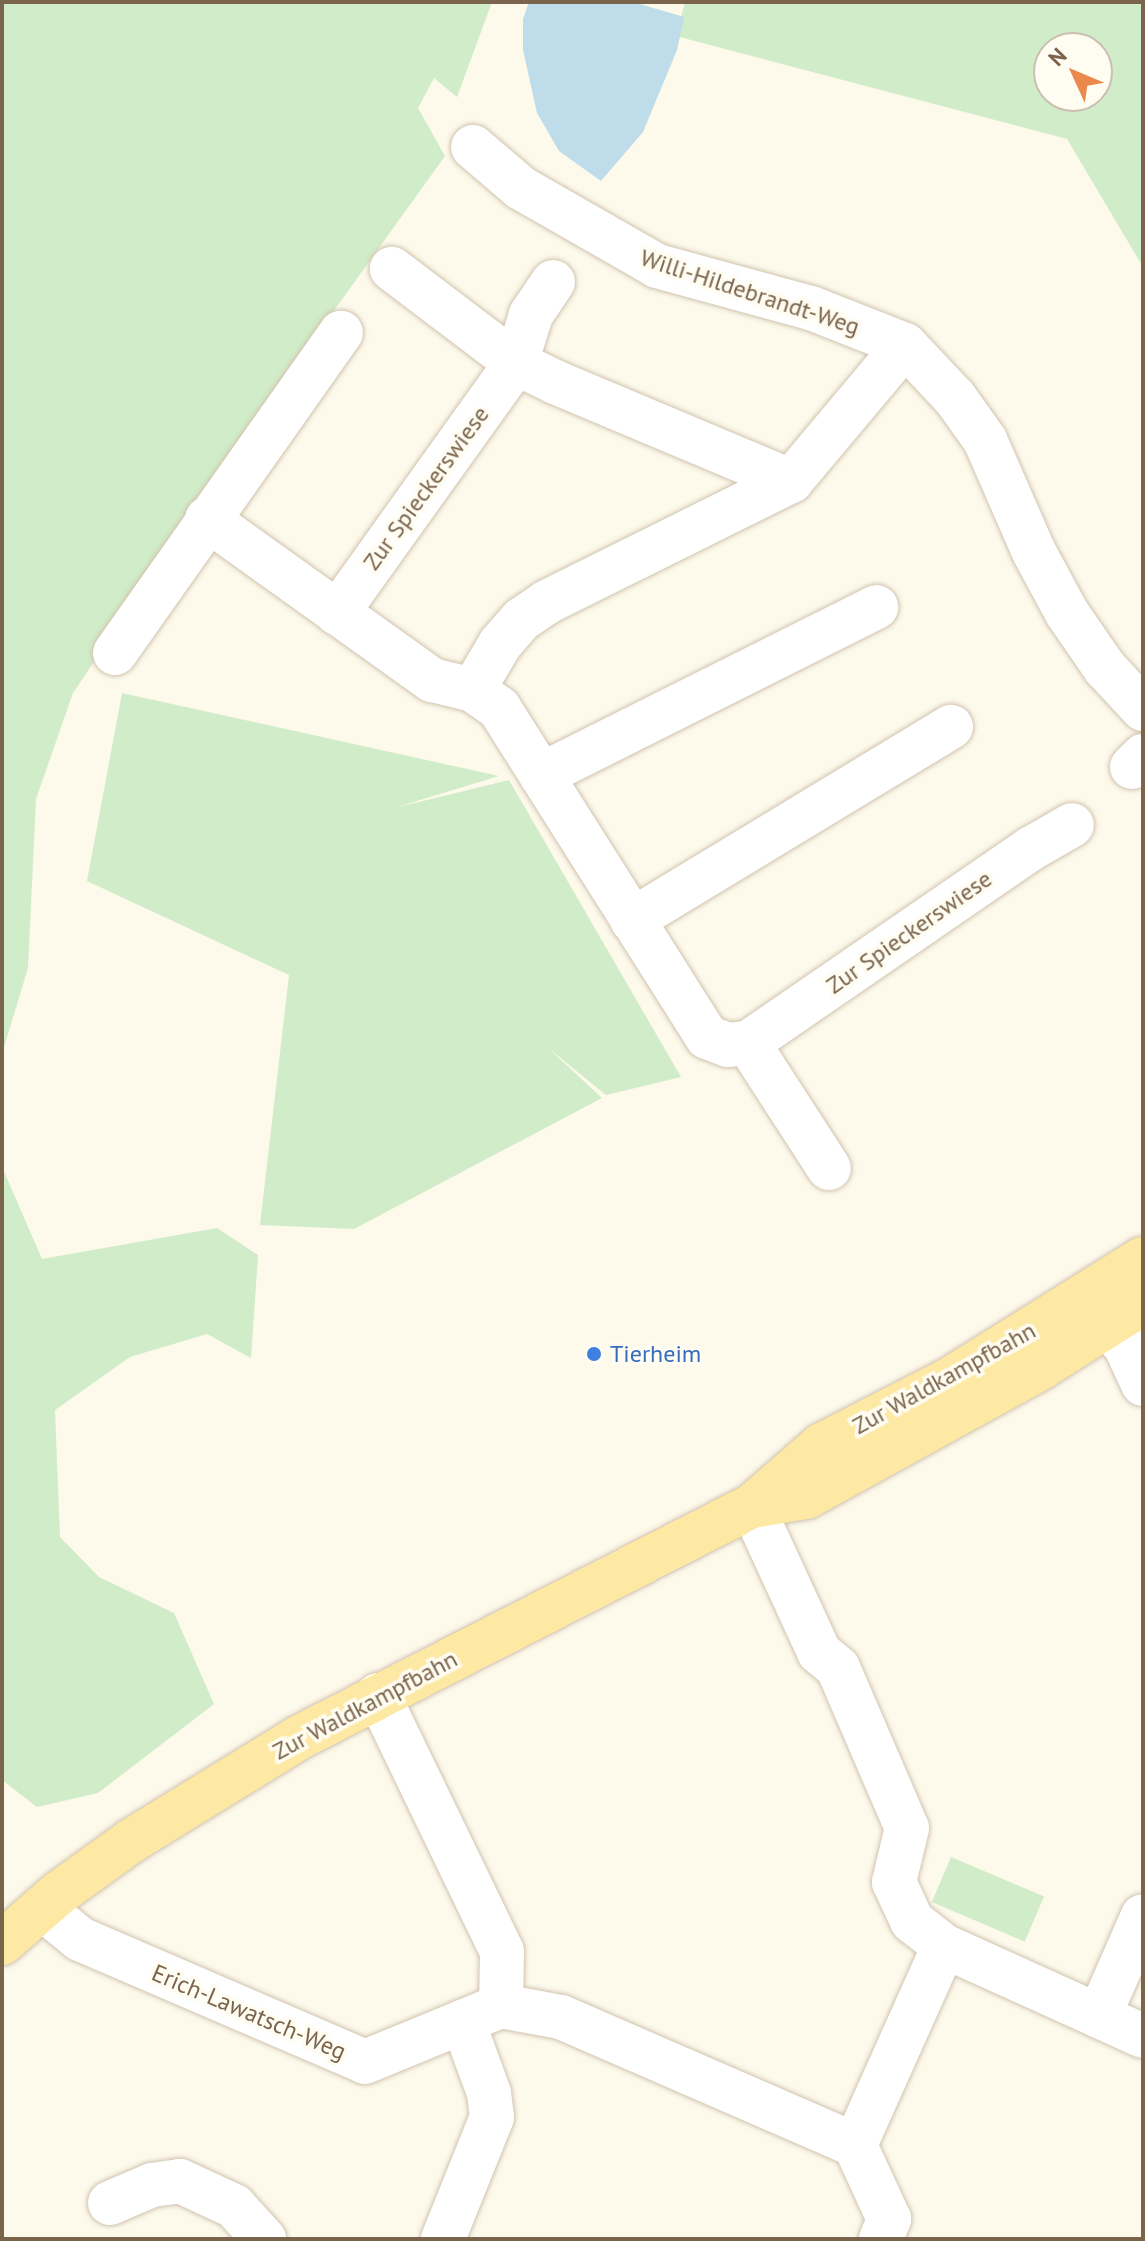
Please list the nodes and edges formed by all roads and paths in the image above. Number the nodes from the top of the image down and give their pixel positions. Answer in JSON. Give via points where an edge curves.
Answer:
{"nodes":[{"id":1,"x":473,"y":147,"type":"dead end"},
{"id":2,"x":570,"y":255,"type":"junction"},
{"id":3,"x":392,"y":269,"type":"dead end"},
{"id":4,"x":341,"y":333,"type":"dead end"},
{"id":5,"x":905,"y":345,"type":"junction"},
{"id":6,"x":516,"y":363,"type":"junction"},
{"id":7,"x":791,"y":481,"type":"junction"},
{"id":8,"x":207,"y":519,"type":"junction"},
{"id":9,"x":876,"y":607,"type":"dead end"},
{"id":10,"x":337,"y":613,"type":"junction"},
{"id":11,"x":115,"y":653,"type":"dead end"},
{"id":12,"x":473,"y":690,"type":"junction"},
{"id":13,"x":1143,"y":709,"type":"edge"},
{"id":14,"x":951,"y":727,"type":"dead end"},
{"id":15,"x":541,"y":775,"type":"junction"},
{"id":16,"x":1072,"y":825,"type":"dead end"},
{"id":17,"x":632,"y":920,"type":"junction"},
{"id":18,"x":748,"y":1043,"type":"junction"},
{"id":19,"x":829,"y":1168,"type":"dead end"},
{"id":20,"x":1143,"y":1259,"type":"edge"},
{"id":21,"x":1143,"y":1303,"type":"edge"},
{"id":22,"x":1107,"y":1327,"type":"junction"},
{"id":23,"x":1143,"y":1384,"type":"edge"},
{"id":24,"x":752,"y":1506,"type":"junction"},
{"id":25,"x":378,"y":1695,"type":"junction"},
{"id":26,"x":42,"y":1908,"type":"junction"},
{"id":27,"x":1143,"y":1916,"type":"edge"},
{"id":28,"x":2,"y":1943,"type":"edge"},
{"id":29,"x":944,"y":1946,"type":"junction"},
{"id":30,"x":482,"y":2014,"type":"junction"},
{"id":31,"x":1099,"y":2016,"type":"junction"},
{"id":32,"x":1143,"y":2036,"type":"edge"},
{"id":33,"x":855,"y":2145,"type":"junction"},
{"id":34,"x":110,"y":2203,"type":"dead end"},
{"id":35,"x":264,"y":2239,"type":"edge"},
{"id":36,"x":443,"y":2239,"type":"edge"},
{"id":37,"x":881,"y":2239,"type":"edge"}],
"edges":[{"from":1,"to":2,"type":"street","name":"Willi-Hildebrandt-Weg","via":[[521,188]]},
{"from":2,"to":5,"type":"street","name":"Willi-Hildebrandt-Weg","via":[[657,266],[811,308]]},
{"from":2,"to":6,"type":"street","name":"Zur Spieckerswiese","via":[[531,315]]},
{"from":3,"to":6,"type":"street"},
{"from":4,"to":8,"type":"street"},
{"from":5,"to":7,"type":"street"},
{"from":5,"to":13,"type":"street","name":"Willi-Hildebrandt-Weg","via":[[955,398],[985,440],[1067,613],[1105,668]]},
{"from":6,"to":7,"type":"street"},
{"from":6,"to":10,"type":"street","name":"Zur Spieckerswiese"},
{"from":7,"to":12,"type":"street","via":[[534,611],[500,644]]},
{"from":8,"to":10,"type":"street"},
{"from":8,"to":11,"type":"street"},
{"from":9,"to":15,"type":"street"},
{"from":10,"to":12,"type":"street","via":[[432,680]]},
{"from":12,"to":15,"type":"street","via":[[499,708]]},
{"from":14,"to":17,"type":"street"},
{"from":15,"to":17,"type":"street"},
{"from":16,"to":18,"type":"street","name":"Zur Spieckerswiese"},
{"from":17,"to":18,"type":"street","via":[[707,1037],[728,1045]]},
{"from":18,"to":19,"type":"street"},
{"from":20,"to":24,"type":"main road","name":"Zur Waldkampfbahn","via":[[949,1380],[822,1445]]},
{"from":21,"to":22,"type":"main road","name":"Zur Waldkampfbahn"},
{"from":22,"to":23,"type":"street","via":[[1125,1345]]},
{"from":22,"to":24,"type":"main road","name":"Zur Waldkampfbahn","via":[[806,1497]]},
{"from":24,"to":25,"type":"main road","name":"Zur Waldkampfbahn"},
{"from":24,"to":29,"type":"street","via":[[819,1652],[838,1668],[907,1828],[894,1882],[912,1921]]},
{"from":25,"to":26,"type":"main road","name":"Zur Waldkampfbahn","via":[[131,1841]]},
{"from":25,"to":30,"type":"street","via":[[502,1951]]},
{"from":26,"to":28,"type":"main road","name":"Zur Waldkampfbahn"},
{"from":26,"to":30,"type":"street","name":"Erich-Lawatsch-Weg","via":[[80,1939],[365,2062]]},
{"from":27,"to":31,"type":"street"},
{"from":29,"to":31,"type":"street"},
{"from":29,"to":33,"type":"street"},
{"from":30,"to":33,"type":"street","via":[[561,2017]]},
{"from":30,"to":36,"type":"street","via":[[492,2117]]},
{"from":31,"to":32,"type":"street"},
{"from":33,"to":37,"type":"street","via":[[889,2219]]},
{"from":34,"to":35,"type":"street","via":[[152,2185],[180,2181],[234,2206]]}]}
